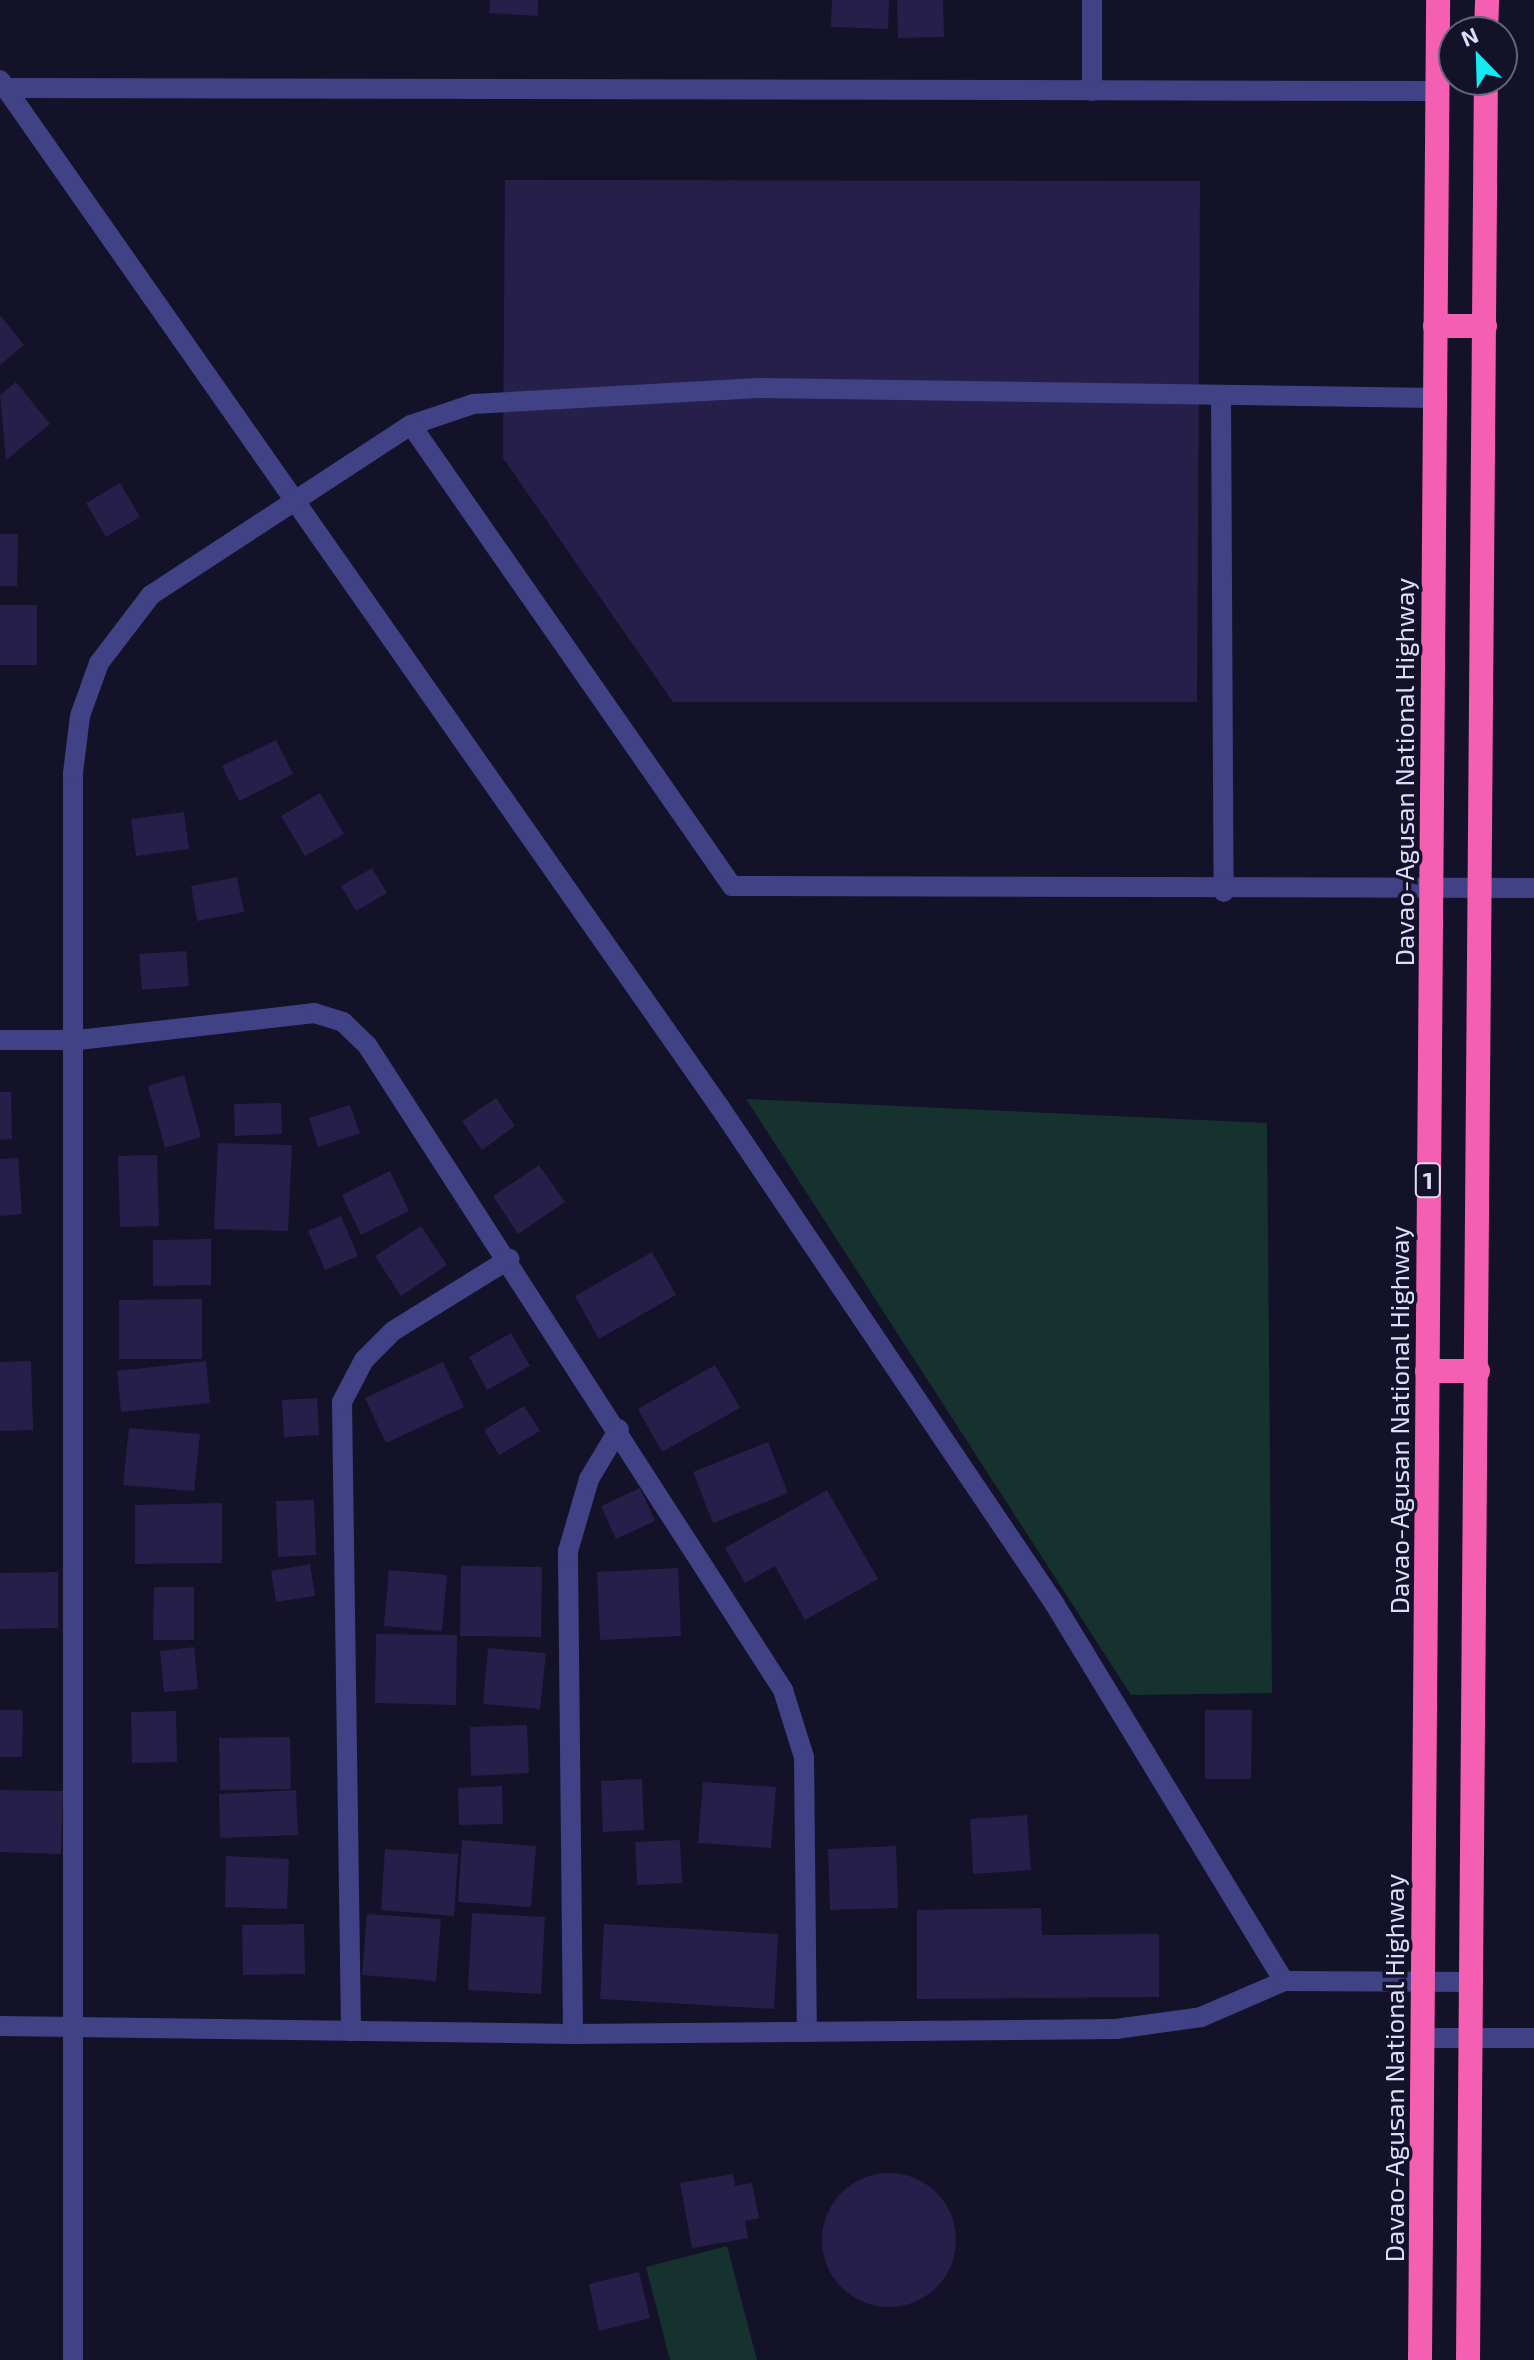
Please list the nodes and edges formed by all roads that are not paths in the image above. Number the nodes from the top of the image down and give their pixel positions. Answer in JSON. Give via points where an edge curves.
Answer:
{"nodes":[{"id":1,"x":1092,"y":0,"type":"edge"},
{"id":2,"x":1438,"y":0,"type":"edge"},
{"id":3,"x":3,"y":84,"type":"edge"},
{"id":4,"x":1092,"y":91,"type":"junction"},
{"id":5,"x":1437,"y":91,"type":"junction"},
{"id":6,"x":1486,"y":96,"type":"edge"},
{"id":7,"x":1435,"y":326,"type":"junction"},
{"id":8,"x":1485,"y":326,"type":"junction"},
{"id":9,"x":1221,"y":395,"type":"junction"},
{"id":10,"x":1435,"y":398,"type":"junction"},
{"id":11,"x":411,"y":425,"type":"junction"},
{"id":12,"x":299,"y":502,"type":"junction"},
{"id":13,"x":1534,"y":888,"type":"edge"},
{"id":14,"x":1481,"y":889,"type":"junction"},
{"id":15,"x":1431,"y":890,"type":"junction"},
{"id":16,"x":1224,"y":892,"type":"junction"},
{"id":17,"x":0,"y":1040,"type":"edge"},
{"id":18,"x":78,"y":1040,"type":"junction"},
{"id":19,"x":509,"y":1259,"type":"junction"},
{"id":20,"x":1427,"y":1371,"type":"junction"},
{"id":21,"x":1478,"y":1371,"type":"junction"},
{"id":22,"x":619,"y":1429,"type":"junction"},
{"id":23,"x":1284,"y":1981,"type":"junction"},
{"id":24,"x":1422,"y":1981,"type":"junction"},
{"id":25,"x":1471,"y":1982,"type":"junction"},
{"id":26,"x":0,"y":2026,"type":"edge"},
{"id":27,"x":76,"y":2026,"type":"junction"},
{"id":28,"x":351,"y":2031,"type":"junction"},
{"id":29,"x":807,"y":2032,"type":"junction"},
{"id":30,"x":573,"y":2034,"type":"junction"},
{"id":31,"x":1422,"y":2038,"type":"junction"},
{"id":32,"x":1470,"y":2038,"type":"junction"},
{"id":33,"x":1534,"y":2038,"type":"edge"},
{"id":34,"x":73,"y":2360,"type":"edge"},
{"id":35,"x":1420,"y":2360,"type":"edge"},
{"id":36,"x":1468,"y":2360,"type":"edge"}],
"edges":[{"from":1,"to":4,"type":"street"},
{"from":2,"to":5,"type":"highway","name":"Davao-Agusan National Highway","number":"1"},
{"from":3,"to":4,"type":"street"},
{"from":3,"to":12,"type":"street"},
{"from":4,"to":5,"type":"street"},
{"from":5,"to":7,"type":"highway","name":"Davao-Agusan National Highway","number":"1"},
{"from":6,"to":8,"type":"highway","number":"1"},
{"from":7,"to":8,"type":"highway"},
{"from":7,"to":10,"type":"highway","name":"Davao-Agusan National Highway","number":"1"},
{"from":8,"to":14,"type":"highway","number":"1"},
{"from":9,"to":10,"type":"street"},
{"from":9,"to":11,"type":"street","via":[[623,392],[473,404]]},
{"from":9,"to":16,"type":"street"},
{"from":10,"to":15,"type":"highway","name":"Davao-Agusan National Highway","number":"1"},
{"from":11,"to":12,"type":"street"},
{"from":11,"to":16,"type":"street","via":[[732,886]]},
{"from":12,"to":18,"type":"street","via":[[151,595],[99,663],[80,716],[73,773]]},
{"from":12,"to":23,"type":"street","via":[[1054,1603]]},
{"from":13,"to":14,"type":"street"},
{"from":14,"to":15,"type":"street"},
{"from":14,"to":21,"type":"highway","number":"1"},
{"from":15,"to":16,"type":"street"},
{"from":15,"to":20,"type":"highway","name":"Davao-Agusan National Highway","number":"1"},
{"from":17,"to":18,"type":"street"},
{"from":18,"to":19,"type":"street","via":[[263,1015],[314,1013],[343,1022],[367,1045]]},
{"from":18,"to":27,"type":"street"},
{"from":19,"to":22,"type":"street"},
{"from":19,"to":28,"type":"street","via":[[393,1331],[364,1360],[342,1402]]},
{"from":20,"to":21,"type":"highway"},
{"from":20,"to":24,"type":"highway","name":"Davao-Agusan National Highway","number":"1"},
{"from":21,"to":25,"type":"highway","number":"1"},
{"from":22,"to":29,"type":"street","via":[[768,1659],[795,1722],[804,1757]]},
{"from":22,"to":30,"type":"street","via":[[589,1479],[568,1551]]},
{"from":23,"to":24,"type":"street"},
{"from":23,"to":29,"type":"street","via":[[1215,2012],[1160,2026]]},
{"from":24,"to":25,"type":"street"},
{"from":24,"to":31,"type":"highway","name":"Davao-Agusan National Highway","number":"1"},
{"from":25,"to":32,"type":"highway","number":"1"},
{"from":26,"to":27,"type":"street"},
{"from":27,"to":28,"type":"street"},
{"from":27,"to":34,"type":"street"},
{"from":28,"to":30,"type":"street"},
{"from":29,"to":30,"type":"street"},
{"from":31,"to":32,"type":"street"},
{"from":31,"to":35,"type":"highway","name":"Davao-Agusan National Highway","number":"1"},
{"from":32,"to":33,"type":"street"},
{"from":32,"to":36,"type":"highway","number":"1"}]}
